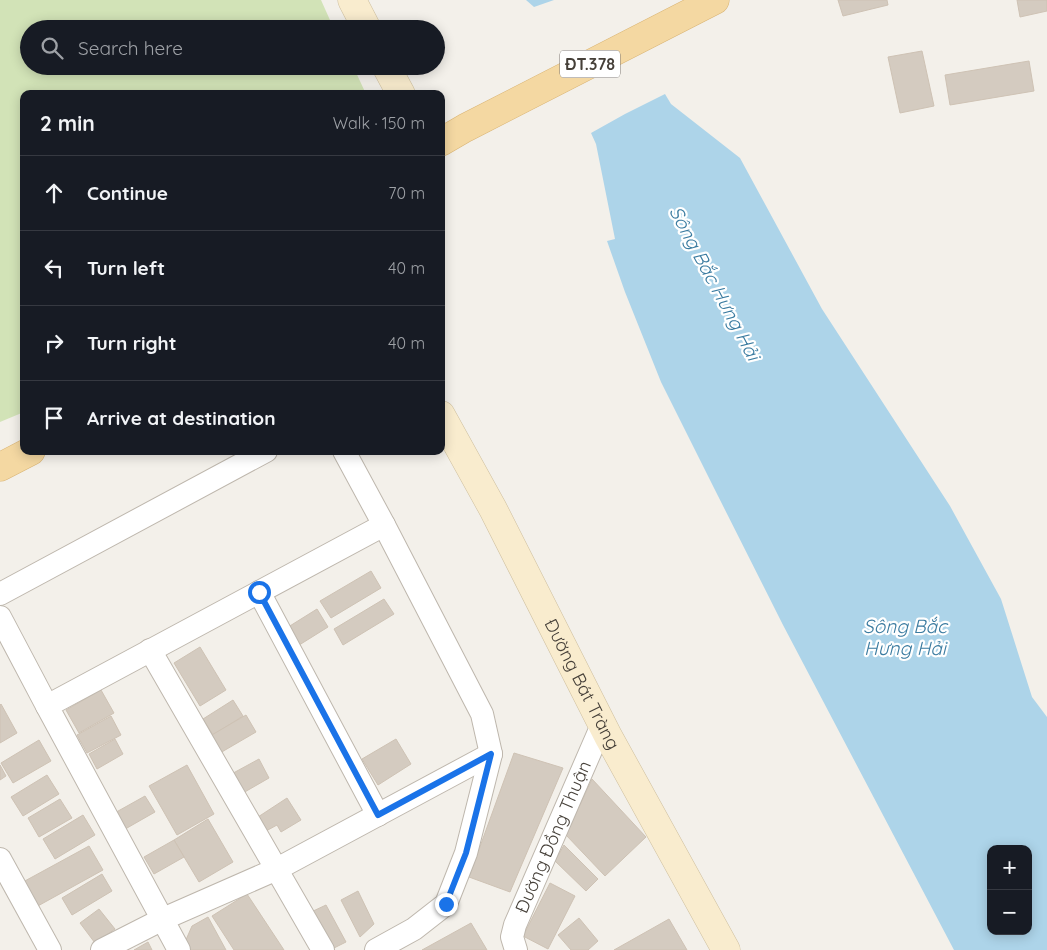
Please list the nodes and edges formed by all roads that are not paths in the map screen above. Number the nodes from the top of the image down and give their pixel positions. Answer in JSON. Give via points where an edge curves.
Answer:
{"nodes":[{"id":1,"x":352,"y":0,"type":"edge"},
{"id":2,"x":715,"y":0,"type":"edge"},
{"id":3,"x":362,"y":20,"type":"edge"},
{"id":4,"x":391,"y":75,"type":"edge"},
{"id":5,"x":399,"y":90,"type":"edge"},
{"id":6,"x":445,"y":140,"type":"edge"},
{"id":7,"x":445,"y":422,"type":"edge"},
{"id":8,"x":23,"y":455,"type":"edge"},
{"id":9,"x":259,"y":455,"type":"edge"},
{"id":10,"x":346,"y":455,"type":"edge"},
{"id":11,"x":0,"y":467,"type":"edge"},
{"id":12,"x":384,"y":525,"type":"junction"},
{"id":13,"x":259,"y":592,"type":"junction"},
{"id":14,"x":0,"y":594,"type":"edge"},
{"id":15,"x":0,"y":617,"type":"edge"},
{"id":16,"x":150,"y":650,"type":"junction"},
{"id":17,"x":47,"y":706,"type":"junction"},
{"id":18,"x":602,"y":724,"type":"junction"},
{"id":19,"x":491,"y":754,"type":"junction"},
{"id":20,"x":378,"y":815,"type":"junction"},
{"id":21,"x":0,"y":859,"type":"edge"},
{"id":22,"x":277,"y":869,"type":"junction"},
{"id":23,"x":162,"y":919,"type":"junction"},
{"id":24,"x":50,"y":950,"type":"edge"},
{"id":25,"x":102,"y":950,"type":"edge"},
{"id":26,"x":179,"y":950,"type":"edge"},
{"id":27,"x":323,"y":950,"type":"edge"},
{"id":28,"x":376,"y":950,"type":"edge"},
{"id":29,"x":516,"y":950,"type":"edge"},
{"id":30,"x":726,"y":950,"type":"edge"}],
"edges":[{"from":1,"to":3,"type":"street"},
{"from":2,"to":6,"type":"main road","number":"ĐT.378"},
{"from":4,"to":5,"type":"street"},
{"from":7,"to":18,"type":"street","name":"Đường Bát Tràng","via":[[494,509]]},
{"from":8,"to":11,"type":"main road"},
{"from":9,"to":14,"type":"street"},
{"from":10,"to":12,"type":"street"},
{"from":12,"to":13,"type":"street"},
{"from":12,"to":19,"type":"street","via":[[482,714]]},
{"from":13,"to":16,"type":"street"},
{"from":13,"to":20,"type":"street"},
{"from":15,"to":17,"type":"street"},
{"from":16,"to":17,"type":"street"},
{"from":16,"to":22,"type":"street"},
{"from":17,"to":23,"type":"street"},
{"from":18,"to":29,"type":"street","name":"Đường Đồng Thuận","via":[[515,925],[512,937]]},
{"from":18,"to":30,"type":"street","name":"Đường Bát Tràng"},
{"from":19,"to":20,"type":"street"},
{"from":19,"to":28,"type":"street","via":[[466,853],[446,904],[414,929]]},
{"from":20,"to":22,"type":"street"},
{"from":21,"to":24,"type":"street"},
{"from":22,"to":23,"type":"street"},
{"from":22,"to":27,"type":"street"},
{"from":23,"to":25,"type":"street"},
{"from":23,"to":26,"type":"street"}]}
